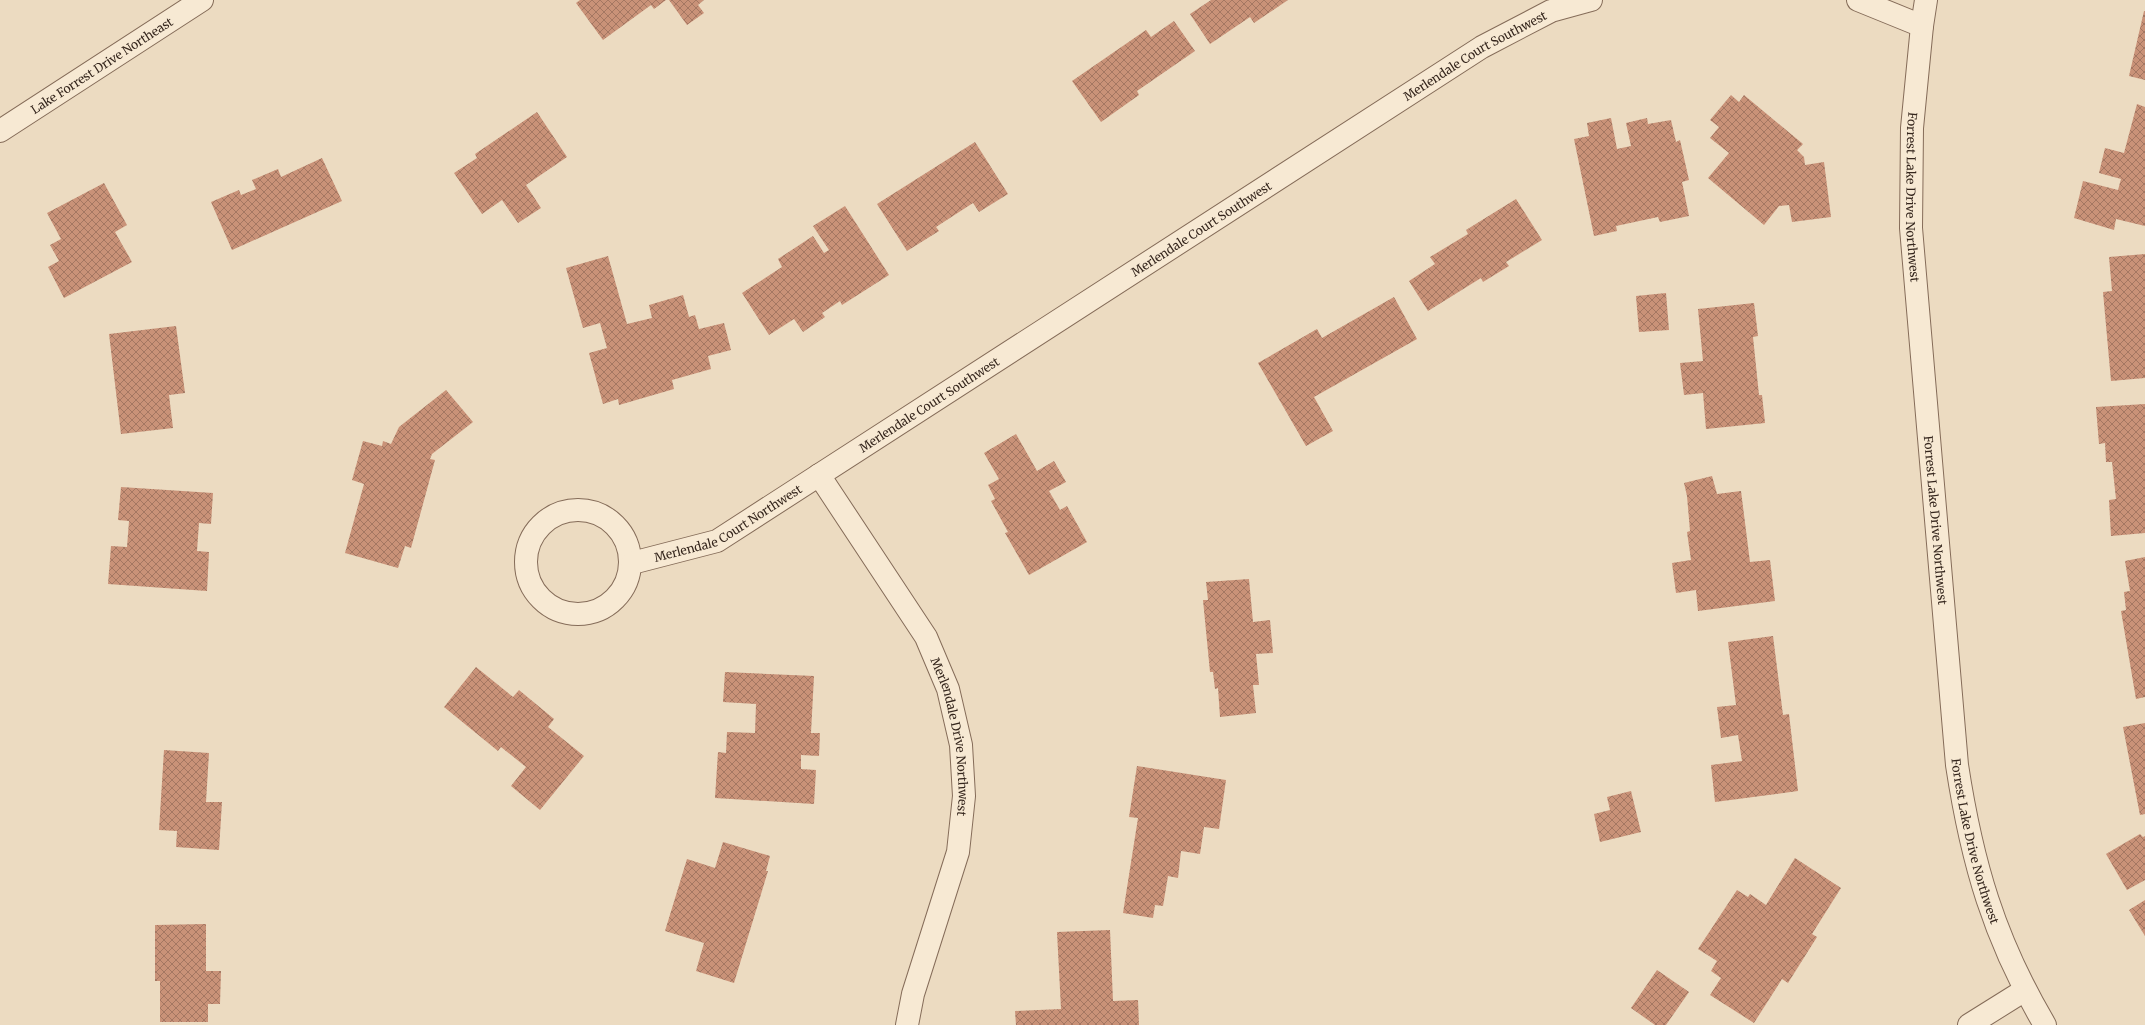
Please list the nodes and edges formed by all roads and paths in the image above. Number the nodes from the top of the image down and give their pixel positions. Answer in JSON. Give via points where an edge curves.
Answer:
{"nodes":[{"id":1,"x":202,"y":0,"type":"edge"},
{"id":2,"x":1591,"y":0,"type":"edge"},
{"id":3,"x":1858,"y":0,"type":"edge"},
{"id":4,"x":1926,"y":0,"type":"edge"},
{"id":5,"x":1922,"y":26,"type":"junction"},
{"id":6,"x":0,"y":131,"type":"edge"},
{"id":7,"x":819,"y":475,"type":"junction"},
{"id":8,"x":632,"y":563,"type":"junction"},
{"id":9,"x":2024,"y":990,"type":"junction"},
{"id":10,"x":907,"y":1025,"type":"edge"},
{"id":11,"x":1969,"y":1025,"type":"edge"},
{"id":12,"x":2046,"y":1025,"type":"edge"}],
"edges":[{"from":1,"to":6,"type":"street","name":"Lake Forrest Drive Northeast"},
{"from":2,"to":7,"type":"street","name":"Merlendale Court Southwest","via":[[1551,11],[1482,47]]},
{"from":3,"to":5,"type":"street"},
{"from":4,"to":5,"type":"street","name":"Forrest Lake Drive Northwest"},
{"from":5,"to":9,"type":"street","name":"Forrest Lake Drive Northwest","via":[[1912,128],[1912,228],[1957,765],[1966,824],[1980,881],[2000,937]]},
{"from":7,"to":8,"type":"street","name":"Merlendale Court Northwest","via":[[718,541]]},
{"from":7,"to":10,"type":"street","name":"Merlendale Drive Northwest","via":[[926,637],[948,689],[961,745],[964,796],[958,852],[913,994]]},
{"from":8,"to":8,"type":"street","via":[[620,528],[596,511],[568,509],[543,521],[528,544],[526,572],[534,591],[556,610],[579,615],[604,609],[624,590]]},
{"from":9,"to":11,"type":"street"},
{"from":9,"to":12,"type":"street","name":"Forrest Lake Drive Northwest"}]}
